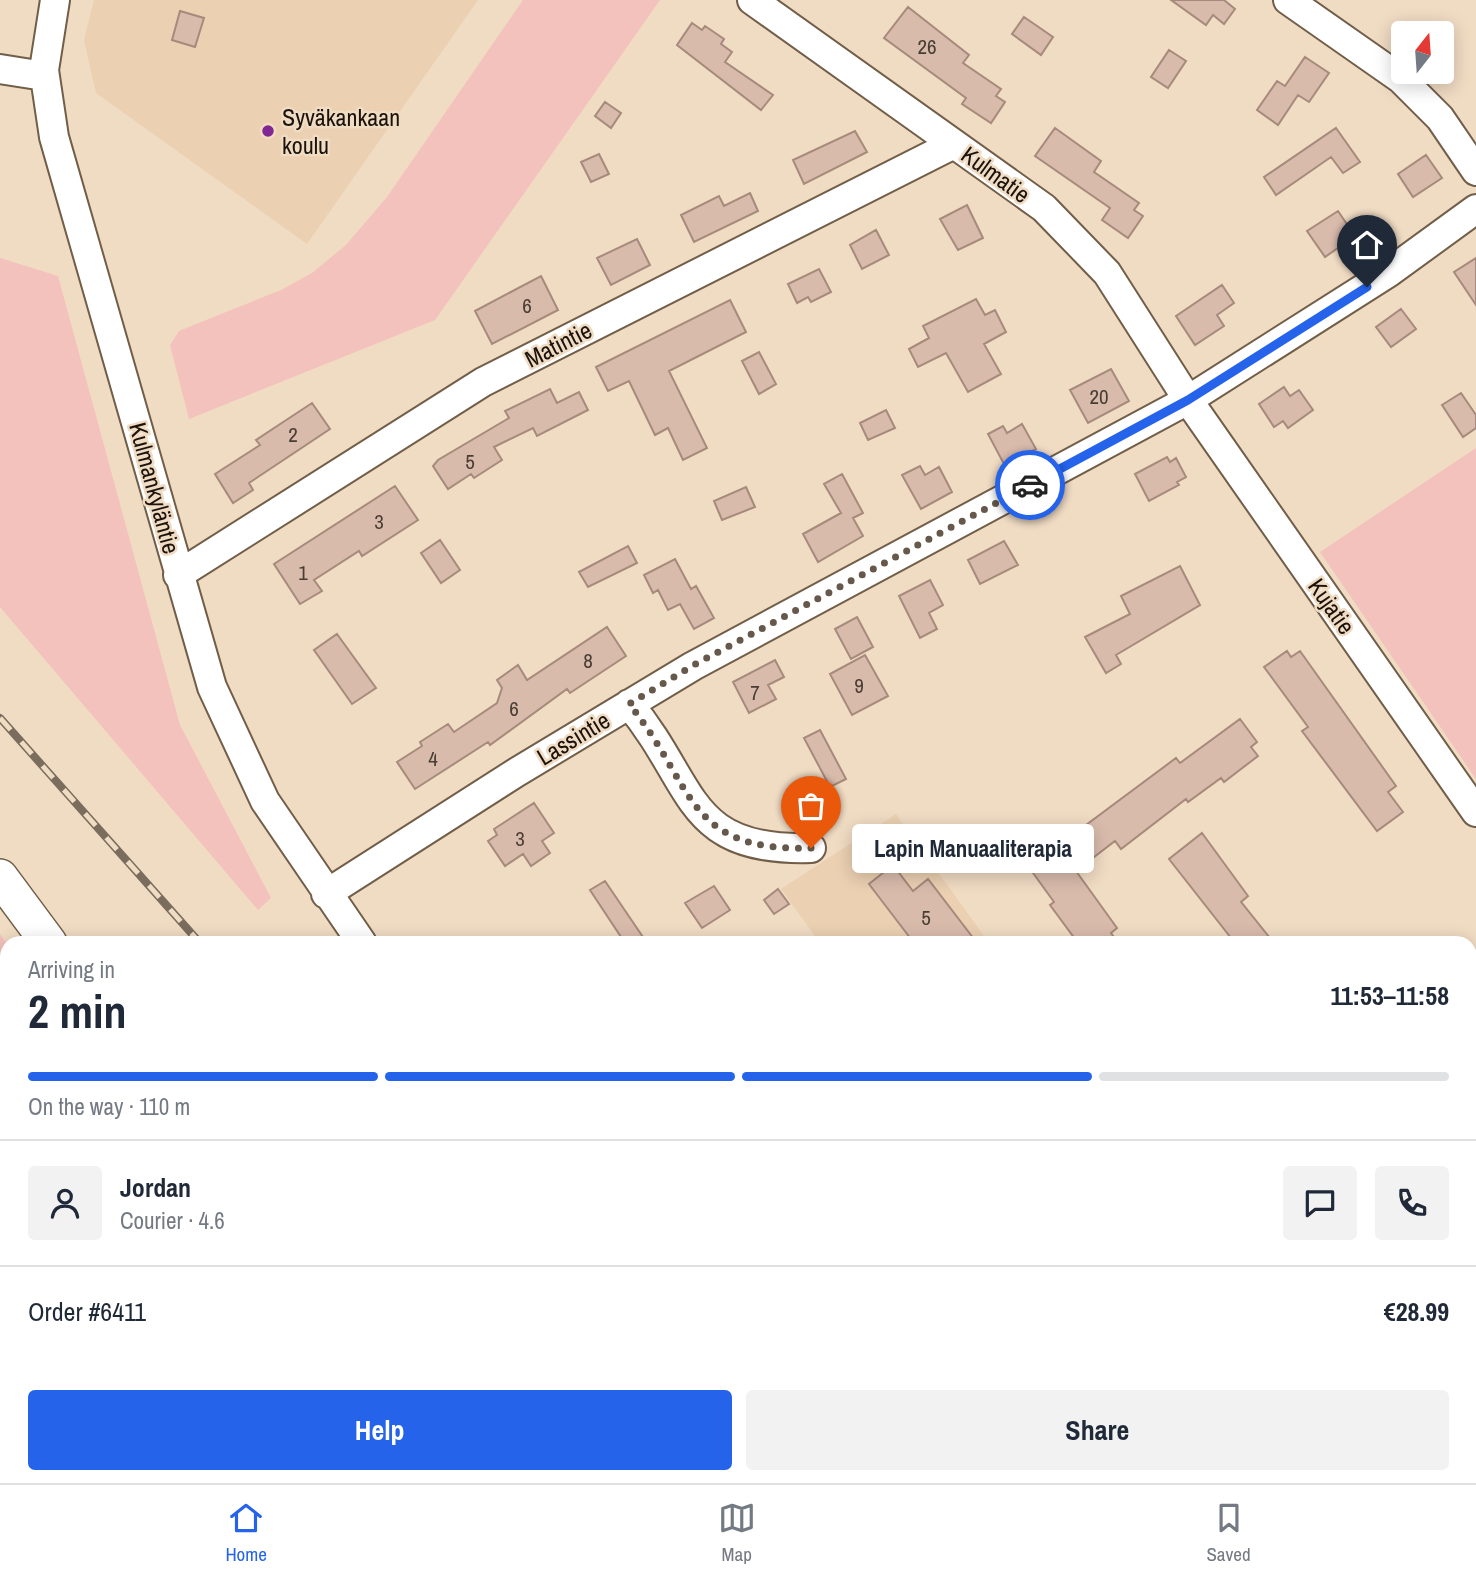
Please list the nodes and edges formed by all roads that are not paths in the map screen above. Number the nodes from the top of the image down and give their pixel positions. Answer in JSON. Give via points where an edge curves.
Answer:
{"nodes":[{"id":1,"x":55,"y":0,"type":"edge"},
{"id":2,"x":752,"y":0,"type":"edge"},
{"id":3,"x":1288,"y":0,"type":"edge"},
{"id":4,"x":0,"y":69,"type":"edge"},
{"id":5,"x":44,"y":76,"type":"junction"},
{"id":6,"x":954,"y":144,"type":"junction"},
{"id":7,"x":1476,"y":171,"type":"edge"},
{"id":8,"x":1476,"y":209,"type":"edge"},
{"id":9,"x":1188,"y":400,"type":"junction"},
{"id":10,"x":178,"y":575,"type":"junction"},
{"id":11,"x":629,"y":704,"type":"junction"},
{"id":12,"x":1476,"y":812,"type":"edge"},
{"id":13,"x":811,"y":848,"type":"dead end"},
{"id":14,"x":0,"y":877,"type":"edge"},
{"id":15,"x":326,"y":894,"type":"junction"},
{"id":16,"x":44,"y":936,"type":"edge"},
{"id":17,"x":357,"y":936,"type":"edge"}],
"edges":[{"from":1,"to":5,"type":"street","name":"Kulmankyläntie"},
{"from":2,"to":6,"type":"street","name":"Kulmatie"},
{"from":3,"to":7,"type":"street","via":[[1401,79],[1440,118]]},
{"from":4,"to":5,"type":"street"},
{"from":5,"to":10,"type":"street","name":"Kulmankyläntie","via":[[54,137]]},
{"from":6,"to":9,"type":"street","name":"Kulmatie","via":[[1044,208],[1107,273]]},
{"from":6,"to":10,"type":"street","name":"Matintie","via":[[483,382]]},
{"from":8,"to":9,"type":"street","name":"Lassintie","via":[[1378,280]]},
{"from":9,"to":11,"type":"street","name":"Lassintie"},
{"from":9,"to":12,"type":"street","name":"Kujatie"},
{"from":10,"to":15,"type":"street","name":"Kulmankyläntie","via":[[212,687],[265,801]]},
{"from":11,"to":13,"type":"street","via":[[659,741],[688,797],[708,820],[752,845]]},
{"from":11,"to":15,"type":"street","name":"Lassintie"},
{"from":14,"to":16,"type":"main road"},
{"from":15,"to":17,"type":"street","name":"Kulmankyläntie"}]}
